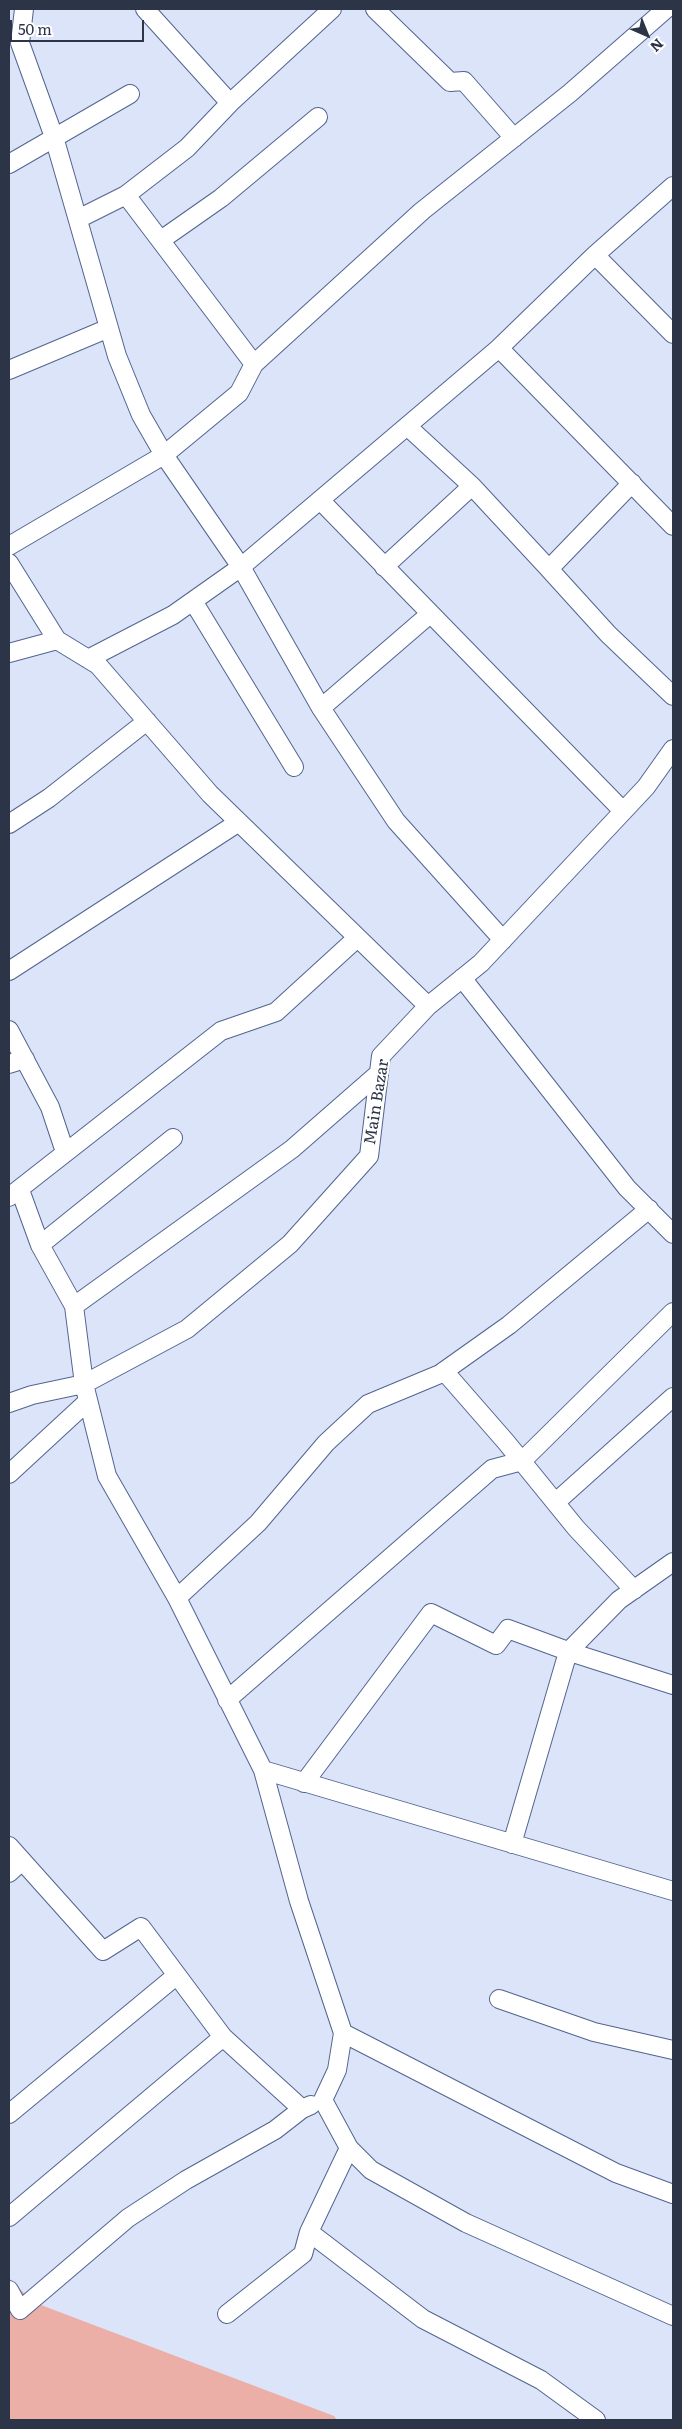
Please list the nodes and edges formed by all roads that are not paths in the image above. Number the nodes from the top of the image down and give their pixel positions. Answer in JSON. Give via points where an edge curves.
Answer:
{"nodes":[{"id":1,"x":24,"y":9,"type":"edge"},
{"id":2,"x":144,"y":9,"type":"edge"},
{"id":3,"x":332,"y":9,"type":"edge"},
{"id":4,"x":375,"y":9,"type":"edge"},
{"id":5,"x":666,"y":9,"type":"edge"},
{"id":6,"x":130,"y":94,"type":"dead end"},
{"id":7,"x":230,"y":103,"type":"junction"},
{"id":8,"x":318,"y":117,"type":"dead end"},
{"id":9,"x":54,"y":137,"type":"junction"},
{"id":10,"x":514,"y":138,"type":"junction"},
{"id":11,"x":9,"y":164,"type":"edge"},
{"id":12,"x":673,"y":186,"type":"edge"},
{"id":13,"x":126,"y":194,"type":"junction"},
{"id":14,"x":78,"y":219,"type":"junction"},
{"id":15,"x":160,"y":240,"type":"junction"},
{"id":16,"x":595,"y":255,"type":"junction"},
{"id":17,"x":109,"y":328,"type":"junction"},
{"id":18,"x":673,"y":334,"type":"edge"},
{"id":19,"x":499,"y":348,"type":"junction"},
{"id":20,"x":254,"y":364,"type":"junction"},
{"id":21,"x":9,"y":370,"type":"edge"},
{"id":22,"x":407,"y":426,"type":"junction"},
{"id":23,"x":164,"y":455,"type":"junction"},
{"id":24,"x":632,"y":484,"type":"junction"},
{"id":25,"x":472,"y":486,"type":"junction"},
{"id":26,"x":320,"y":500,"type":"junction"},
{"id":27,"x":673,"y":526,"type":"edge"},
{"id":28,"x":9,"y":546,"type":"edge"},
{"id":29,"x":9,"y":563,"type":"edge"},
{"id":30,"x":241,"y":567,"type":"junction"},
{"id":31,"x":384,"y":567,"type":"junction"},
{"id":32,"x":549,"y":569,"type":"junction"},
{"id":33,"x":192,"y":601,"type":"junction"},
{"id":34,"x":430,"y":614,"type":"junction"},
{"id":35,"x":57,"y":640,"type":"junction"},
{"id":36,"x":9,"y":653,"type":"edge"},
{"id":37,"x":88,"y":659,"type":"junction"},
{"id":38,"x":673,"y":696,"type":"edge"},
{"id":39,"x":322,"y":708,"type":"junction"},
{"id":40,"x":147,"y":721,"type":"junction"},
{"id":41,"x":673,"y":748,"type":"edge"},
{"id":42,"x":294,"y":766,"type":"dead end"},
{"id":43,"x":623,"y":811,"type":"junction"},
{"id":44,"x":239,"y":822,"type":"junction"},
{"id":45,"x":9,"y":824,"type":"edge"},
{"id":46,"x":357,"y":938,"type":"junction"},
{"id":47,"x":503,"y":940,"type":"junction"},
{"id":48,"x":9,"y":970,"type":"edge"},
{"id":49,"x":462,"y":978,"type":"junction"},
{"id":50,"x":428,"y":1006,"type":"junction"},
{"id":51,"x":9,"y":1030,"type":"edge"},
{"id":52,"x":17,"y":1062,"type":"edge"},
{"id":53,"x":379,"y":1074,"type":"junction"},
{"id":54,"x":173,"y":1138,"type":"dead end"},
{"id":55,"x":65,"y":1152,"type":"junction"},
{"id":56,"x":14,"y":1194,"type":"edge"},
{"id":57,"x":649,"y":1209,"type":"junction"},
{"id":58,"x":673,"y":1234,"type":"edge"},
{"id":59,"x":40,"y":1245,"type":"junction"},
{"id":60,"x":74,"y":1306,"type":"junction"},
{"id":61,"x":673,"y":1312,"type":"edge"},
{"id":62,"x":444,"y":1371,"type":"junction"},
{"id":63,"x":86,"y":1393,"type":"junction"},
{"id":64,"x":673,"y":1397,"type":"edge"},
{"id":65,"x":9,"y":1403,"type":"edge"},
{"id":66,"x":522,"y":1461,"type":"junction"},
{"id":67,"x":9,"y":1474,"type":"edge"},
{"id":68,"x":556,"y":1502,"type":"junction"},
{"id":69,"x":673,"y":1562,"type":"edge"},
{"id":70,"x":634,"y":1590,"type":"junction"},
{"id":71,"x":177,"y":1598,"type":"junction"},
{"id":72,"x":568,"y":1652,"type":"junction"},
{"id":73,"x":673,"y":1685,"type":"edge"},
{"id":74,"x":228,"y":1700,"type":"junction"},
{"id":75,"x":263,"y":1770,"type":"junction"},
{"id":76,"x":304,"y":1783,"type":"junction"},
{"id":77,"x":512,"y":1844,"type":"junction"},
{"id":78,"x":9,"y":1846,"type":"edge"},
{"id":79,"x":22,"y":1861,"type":"junction"},
{"id":80,"x":9,"y":1874,"type":"edge"},
{"id":81,"x":673,"y":1891,"type":"edge"},
{"id":82,"x":177,"y":1975,"type":"junction"},
{"id":83,"x":499,"y":1999,"type":"dead end"},
{"id":84,"x":344,"y":2033,"type":"junction"},
{"id":85,"x":223,"y":2037,"type":"junction"},
{"id":86,"x":673,"y":2050,"type":"edge"},
{"id":87,"x":323,"y":2100,"type":"junction"},
{"id":88,"x":302,"y":2109,"type":"junction"},
{"id":89,"x":9,"y":2114,"type":"edge"},
{"id":90,"x":349,"y":2148,"type":"junction"},
{"id":91,"x":673,"y":2194,"type":"edge"},
{"id":92,"x":9,"y":2217,"type":"edge"},
{"id":93,"x":308,"y":2232,"type":"junction"},
{"id":94,"x":9,"y":2290,"type":"edge"},
{"id":95,"x":227,"y":2314,"type":"dead end"},
{"id":96,"x":673,"y":2316,"type":"edge"},
{"id":97,"x":596,"y":2420,"type":"edge"}],
"edges":[{"from":1,"to":9,"type":"street","via":[[20,43]]},
{"from":2,"to":7,"type":"street"},
{"from":3,"to":7,"type":"street"},
{"from":4,"to":10,"type":"street","via":[[450,82],[464,81]]},
{"from":5,"to":10,"type":"street"},
{"from":6,"to":9,"type":"street"},
{"from":7,"to":13,"type":"street","via":[[187,148]]},
{"from":8,"to":15,"type":"street","via":[[221,198]]},
{"from":9,"to":11,"type":"street"},
{"from":9,"to":14,"type":"street"},
{"from":10,"to":20,"type":"street","via":[[422,211]]},
{"from":12,"to":16,"type":"street"},
{"from":13,"to":14,"type":"street"},
{"from":13,"to":15,"type":"street"},
{"from":14,"to":17,"type":"street"},
{"from":15,"to":20,"type":"street"},
{"from":16,"to":18,"type":"street"},
{"from":16,"to":19,"type":"street"},
{"from":17,"to":21,"type":"street"},
{"from":17,"to":23,"type":"street","via":[[141,415]]},
{"from":19,"to":22,"type":"street"},
{"from":19,"to":24,"type":"street"},
{"from":20,"to":23,"type":"street","via":[[239,393]]},
{"from":22,"to":25,"type":"street"},
{"from":22,"to":26,"type":"street"},
{"from":23,"to":28,"type":"street"},
{"from":23,"to":30,"type":"street"},
{"from":24,"to":27,"type":"street"},
{"from":24,"to":32,"type":"street"},
{"from":25,"to":31,"type":"street"},
{"from":25,"to":32,"type":"street"},
{"from":26,"to":30,"type":"street"},
{"from":26,"to":31,"type":"street"},
{"from":29,"to":35,"type":"street"},
{"from":30,"to":33,"type":"street"},
{"from":30,"to":39,"type":"street"},
{"from":31,"to":34,"type":"street"},
{"from":32,"to":38,"type":"street","via":[[608,634]]},
{"from":33,"to":37,"type":"street"},
{"from":33,"to":42,"type":"street"},
{"from":34,"to":39,"type":"street"},
{"from":34,"to":43,"type":"street"},
{"from":35,"to":36,"type":"street"},
{"from":35,"to":37,"type":"street"},
{"from":37,"to":40,"type":"street","via":[[98,665]]},
{"from":39,"to":47,"type":"street","via":[[396,821]]},
{"from":40,"to":44,"type":"street","via":[[210,794]]},
{"from":40,"to":45,"type":"street","via":[[49,798]]},
{"from":41,"to":43,"type":"street","name":"Main Bazar","via":[[646,787]]},
{"from":43,"to":47,"type":"street","name":"Main Bazar"},
{"from":44,"to":46,"type":"street"},
{"from":44,"to":48,"type":"street"},
{"from":46,"to":50,"type":"street"},
{"from":46,"to":55,"type":"street","via":[[276,1012],[221,1031]]},
{"from":47,"to":49,"type":"street","name":"Main Bazar","via":[[481,964]]},
{"from":49,"to":50,"type":"street","name":"Main Bazar"},
{"from":49,"to":57,"type":"street","via":[[627,1188]]},
{"from":50,"to":53,"type":"street","name":"Main Bazar","via":[[381,1056]]},
{"from":51,"to":52,"type":"street"},
{"from":52,"to":55,"type":"street","via":[[50,1107]]},
{"from":53,"to":60,"type":"street","via":[[292,1149]]},
{"from":53,"to":63,"type":"street","name":"Main Bazar","via":[[369,1156],[290,1244],[188,1329]]},
{"from":54,"to":59,"type":"street"},
{"from":55,"to":56,"type":"street"},
{"from":56,"to":59,"type":"street"},
{"from":57,"to":58,"type":"street"},
{"from":57,"to":62,"type":"street","via":[[509,1325]]},
{"from":59,"to":60,"type":"street"},
{"from":60,"to":63,"type":"street"},
{"from":61,"to":66,"type":"street"},
{"from":62,"to":66,"type":"street"},
{"from":62,"to":71,"type":"street","via":[[368,1404],[326,1443],[258,1522]]},
{"from":63,"to":65,"type":"street","name":"Main Bazar","via":[[32,1395]]},
{"from":63,"to":67,"type":"street"},
{"from":63,"to":71,"type":"street","via":[[107,1476]]},
{"from":64,"to":68,"type":"street"},
{"from":66,"to":68,"type":"street"},
{"from":66,"to":74,"type":"street","via":[[492,1469]]},
{"from":68,"to":70,"type":"street"},
{"from":69,"to":70,"type":"street"},
{"from":70,"to":72,"type":"street","via":[[619,1600]]},
{"from":71,"to":74,"type":"street"},
{"from":72,"to":73,"type":"street"},
{"from":72,"to":76,"type":"street","via":[[508,1629],[496,1645],[431,1613]]},
{"from":72,"to":77,"type":"street"},
{"from":74,"to":75,"type":"street"},
{"from":75,"to":76,"type":"street"},
{"from":75,"to":84,"type":"street","via":[[299,1901]]},
{"from":76,"to":77,"type":"street"},
{"from":77,"to":81,"type":"street"},
{"from":78,"to":79,"type":"street"},
{"from":79,"to":80,"type":"street"},
{"from":79,"to":82,"type":"street","via":[[103,1951],[141,1927]]},
{"from":82,"to":85,"type":"street"},
{"from":82,"to":89,"type":"street"},
{"from":83,"to":86,"type":"street","via":[[594,2032]]},
{"from":84,"to":87,"type":"street","via":[[337,2070]]},
{"from":84,"to":91,"type":"street","via":[[616,2174]]},
{"from":85,"to":88,"type":"street"},
{"from":85,"to":92,"type":"street"},
{"from":87,"to":88,"type":"street"},
{"from":87,"to":90,"type":"street"},
{"from":88,"to":94,"type":"street","via":[[275,2130],[186,2180],[128,2218],[20,2310]]},
{"from":90,"to":93,"type":"street"},
{"from":90,"to":96,"type":"street","via":[[371,2170],[466,2223]]},
{"from":93,"to":95,"type":"street","via":[[303,2254]]},
{"from":93,"to":97,"type":"street","via":[[423,2319],[541,2380]]}]}
